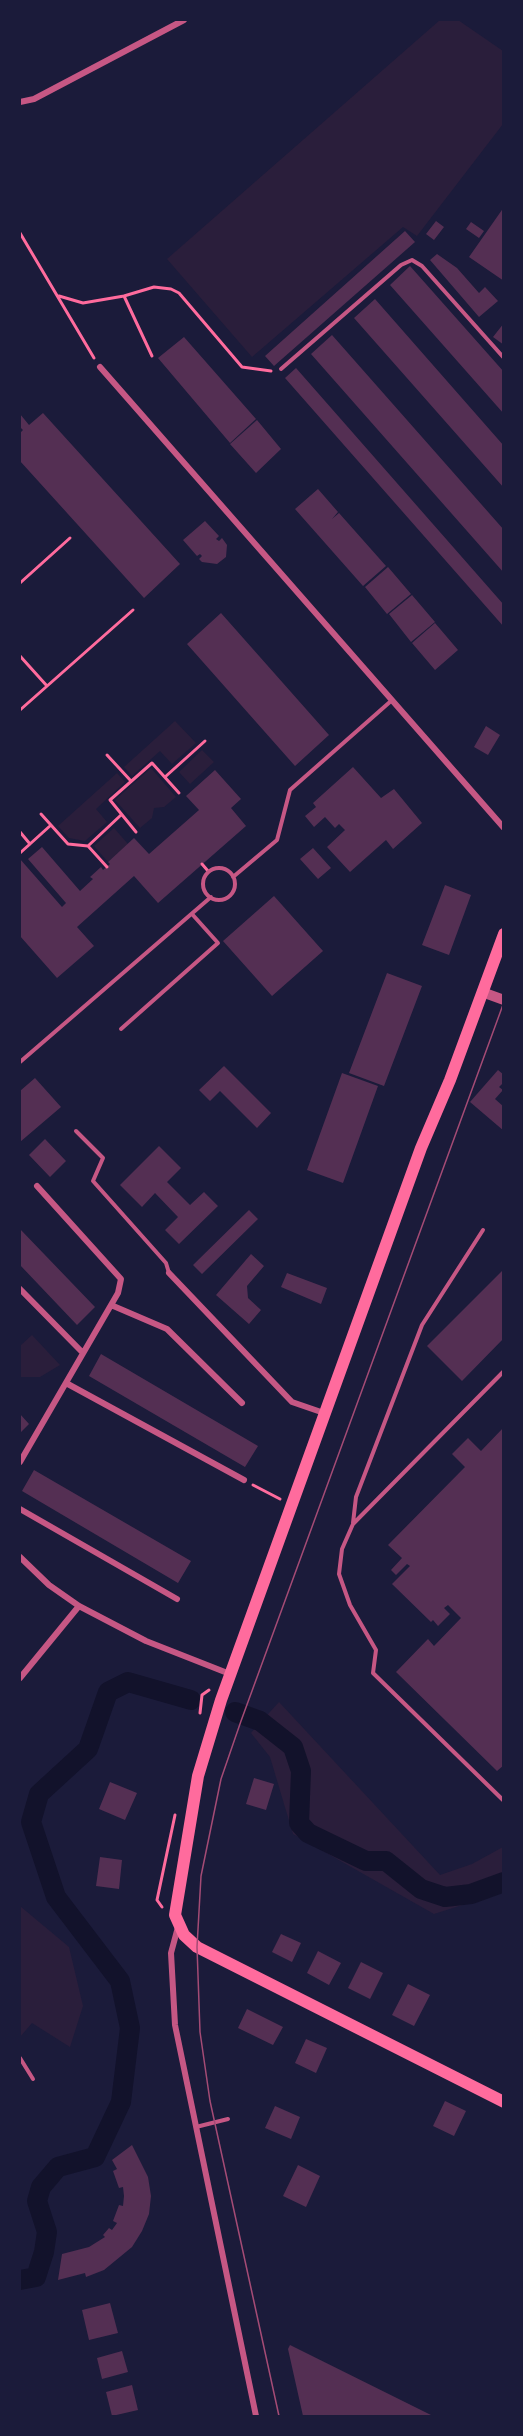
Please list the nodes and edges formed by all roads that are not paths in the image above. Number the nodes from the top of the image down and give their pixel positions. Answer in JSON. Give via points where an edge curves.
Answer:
{"nodes":[{"id":1,"x":184,"y":20,"type":"edge"},
{"id":2,"x":20,"y":102,"type":"edge"},
{"id":3,"x":504,"y":358,"type":"edge"},
{"id":4,"x":100,"y":367,"type":"road end"},
{"id":5,"x":281,"y":369,"type":"road end"},
{"id":6,"x":391,"y":701,"type":"junction"},
{"id":7,"x":504,"y":828,"type":"edge"},
{"id":8,"x":234,"y":877,"type":"junction"},
{"id":9,"x":211,"y":897,"type":"junction"},
{"id":10,"x":192,"y":914,"type":"junction"},
{"id":11,"x":504,"y":934,"type":"edge"},
{"id":12,"x":482,"y":992,"type":"junction"},
{"id":13,"x":504,"y":1000,"type":"edge"},
{"id":14,"x":121,"y":1029,"type":"dead end"},
{"id":15,"x":20,"y":1062,"type":"edge"},
{"id":16,"x":76,"y":1131,"type":"dead end"},
{"id":17,"x":37,"y":1186,"type":"dead end"},
{"id":18,"x":483,"y":1230,"type":"dead end"},
{"id":19,"x":169,"y":1273,"type":"joint"},
{"id":20,"x":20,"y":1288,"type":"edge"},
{"id":21,"x":111,"y":1305,"type":"junction"},
{"id":22,"x":83,"y":1353,"type":"junction"},
{"id":23,"x":504,"y":1371,"type":"edge"},
{"id":24,"x":66,"y":1383,"type":"junction"},
{"id":25,"x":242,"y":1403,"type":"dead end"},
{"id":26,"x":325,"y":1413,"type":"junction"},
{"id":27,"x":20,"y":1462,"type":"edge"},
{"id":28,"x":244,"y":1480,"type":"road end"},
{"id":29,"x":20,"y":1509,"type":"edge"},
{"id":30,"x":353,"y":1524,"type":"junction"},
{"id":31,"x":20,"y":1557,"type":"edge"},
{"id":32,"x":177,"y":1599,"type":"dead end"},
{"id":33,"x":79,"y":1606,"type":"junction"},
{"id":34,"x":230,"y":1674,"type":"junction"},
{"id":35,"x":20,"y":1678,"type":"edge"},
{"id":36,"x":504,"y":1801,"type":"edge"},
{"id":37,"x":178,"y":1927,"type":"junction"},
{"id":38,"x":20,"y":2058,"type":"edge"},
{"id":39,"x":33,"y":2079,"type":"dead end"},
{"id":40,"x":504,"y":2102,"type":"edge"},
{"id":41,"x":228,"y":2119,"type":"dead end"},
{"id":42,"x":196,"y":2127,"type":"junction"},
{"id":43,"x":256,"y":2416,"type":"edge"}],
"edges":[{"from":1,"to":2,"type":"street","via":[[34,99]]},
{"from":3,"to":5,"type":"lane","via":[[422,266],[412,260],[401,265]]},
{"from":4,"to":6,"type":"street"},
{"from":6,"to":7,"type":"street"},
{"from":6,"to":8,"type":"lane","via":[[290,790],[277,840]]},
{"from":8,"to":9,"type":"lane","via":[[232,893],[225,899]]},
{"from":8,"to":9,"type":"lane","via":[[226,869],[208,871],[203,888]]},
{"from":9,"to":10,"type":"lane"},
{"from":10,"to":14,"type":"lane","via":[[218,943]]},
{"from":10,"to":15,"type":"lane"},
{"from":11,"to":12,"type":"main road"},
{"from":12,"to":13,"type":"street"},
{"from":12,"to":26,"type":"main road"},
{"from":16,"to":19,"type":"lane","via":[[103,1158],[93,1181],[166,1263]]},
{"from":17,"to":21,"type":"street","via":[[121,1280]]},
{"from":18,"to":30,"type":"lane","via":[[422,1325],[356,1497]]},
{"from":19,"to":26,"type":"street","via":[[292,1402]]},
{"from":20,"to":22,"type":"street"},
{"from":21,"to":22,"type":"street"},
{"from":21,"to":25,"type":"street","via":[[167,1329]]},
{"from":22,"to":24,"type":"street"},
{"from":23,"to":30,"type":"lane"},
{"from":24,"to":27,"type":"street"},
{"from":24,"to":28,"type":"street"},
{"from":26,"to":34,"type":"main road"},
{"from":29,"to":32,"type":"street"},
{"from":30,"to":36,"type":"lane","via":[[342,1549],[339,1574],[350,1605],[376,1650],[373,1674]]},
{"from":31,"to":33,"type":"street","via":[[49,1585]]},
{"from":33,"to":34,"type":"street","via":[[146,1641]]},
{"from":33,"to":35,"type":"street"},
{"from":34,"to":37,"type":"main road","via":[[198,1776],[178,1892]]},
{"from":37,"to":40,"type":"main road","via":[[196,1947]]},
{"from":37,"to":42,"type":"street","via":[[171,1953],[175,2025]]},
{"from":38,"to":39,"type":"lane"},
{"from":41,"to":42,"type":"lane"},
{"from":42,"to":43,"type":"street"}]}
